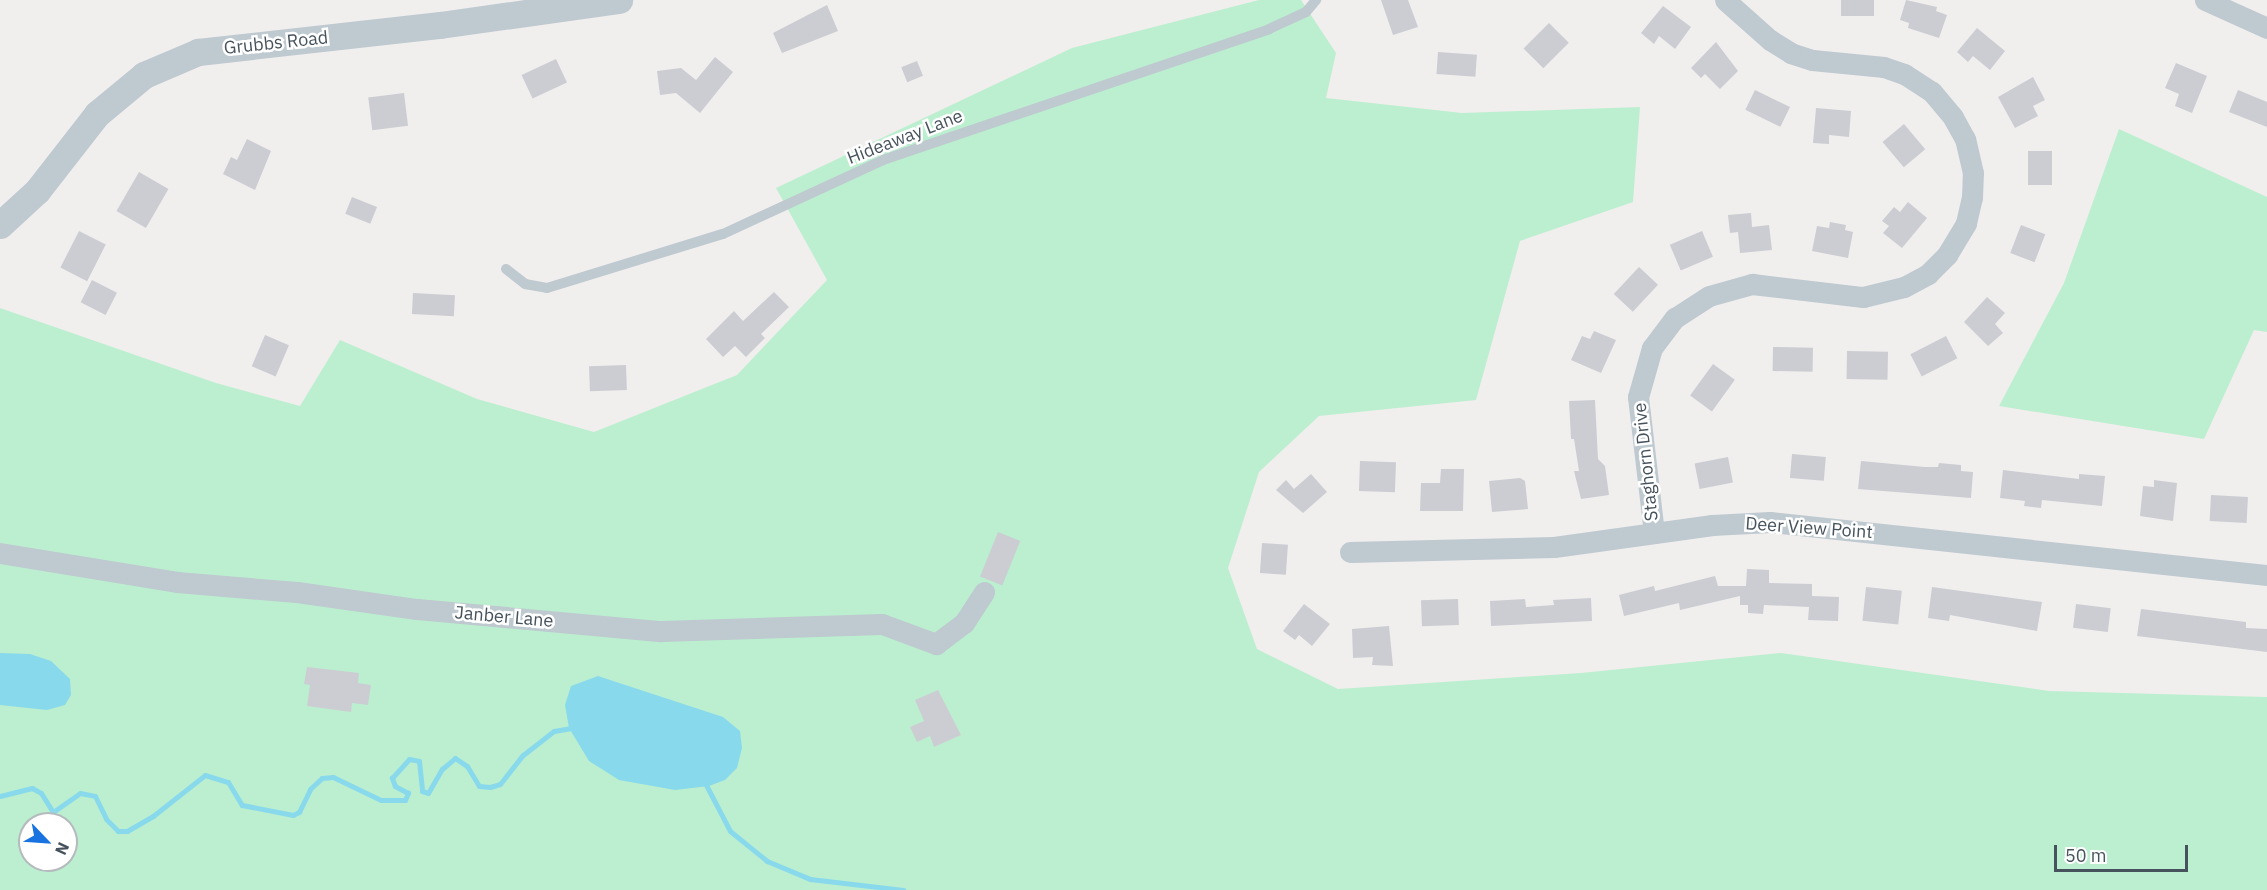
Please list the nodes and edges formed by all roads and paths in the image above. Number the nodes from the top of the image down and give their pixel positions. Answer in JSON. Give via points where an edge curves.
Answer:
{"nodes":[{"id":1,"x":619,"y":0,"type":"edge"},
{"id":2,"x":1316,"y":0,"type":"edge"},
{"id":3,"x":1725,"y":0,"type":"edge"},
{"id":4,"x":2205,"y":0,"type":"edge"},
{"id":5,"x":591,"y":2,"type":"edge"},
{"id":6,"x":2267,"y":28,"type":"edge"},
{"id":7,"x":0,"y":225,"type":"edge"},
{"id":8,"x":506,"y":269,"type":"dead end"},
{"id":9,"x":1654,"y":533,"type":"junction"},
{"id":10,"x":1350,"y":552,"type":"dead end"},
{"id":11,"x":0,"y":553,"type":"edge"},
{"id":12,"x":2267,"y":575,"type":"edge"},
{"id":13,"x":984,"y":592,"type":"dead end"}],
"edges":[{"from":1,"to":5,"type":"street","name":"Grubbs Road"},
{"from":2,"to":8,"type":"lane","name":"Hideaway Lane","via":[[1306,12],[1269,29],[883,160],[723,234],[547,288],[525,284]]},
{"from":3,"to":9,"type":"street","name":"Staghorn Drive","via":[[1770,40],[1791,53],[1812,60],[1884,67],[1923,85],[1940,98],[1960,128],[1972,163],[1973,192],[1966,223],[1951,250],[1928,274],[1904,287],[1863,297],[1752,284],[1709,296],[1675,318],[1652,348],[1638,397]]},
{"from":4,"to":6,"type":"street"},
{"from":5,"to":7,"type":"street","name":"Grubbs Road","via":[[440,25],[198,52],[144,75],[97,114],[37,191]]},
{"from":9,"to":10,"type":"street","name":"Deer View Point","via":[[1554,547]]},
{"from":9,"to":12,"type":"street","name":"Deer View Point","via":[[1735,523],[1789,523]]},
{"from":11,"to":13,"type":"street","name":"Janber Lane","via":[[177,582],[280,590],[439,611],[661,631],[882,624],[936,644],[964,622]]}]}
